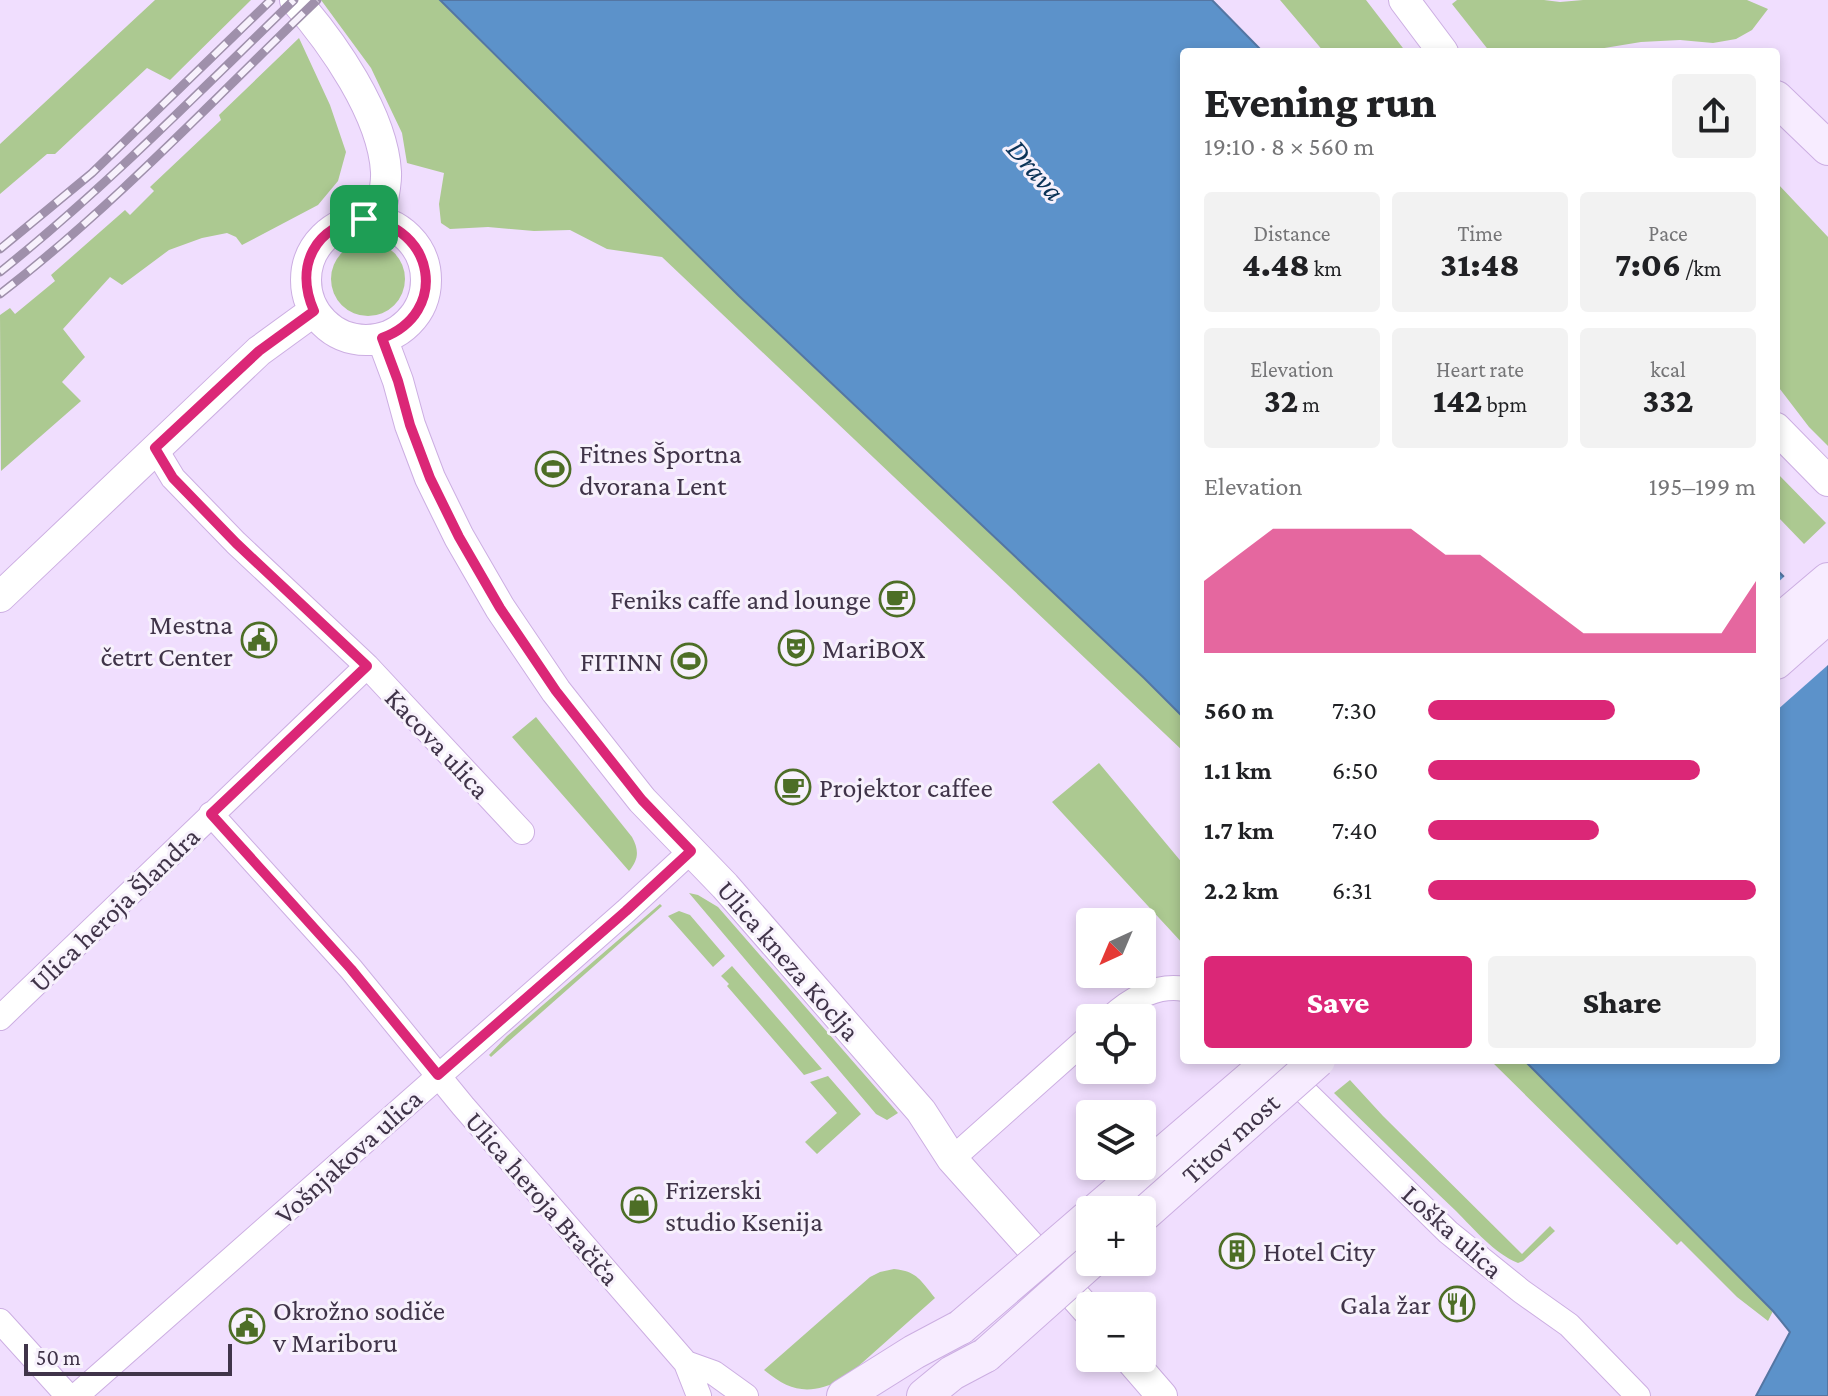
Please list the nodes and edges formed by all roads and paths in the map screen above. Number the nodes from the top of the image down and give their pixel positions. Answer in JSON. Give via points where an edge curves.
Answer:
{"nodes":[{"id":1,"x":295,"y":0,"type":"edge"},
{"id":2,"x":1404,"y":0,"type":"edge"},
{"id":3,"x":1440,"y":48,"type":"edge"},
{"id":4,"x":1780,"y":102,"type":"edge"},
{"id":5,"x":1780,"y":131,"type":"edge"},
{"id":6,"x":1828,"y":148,"type":"edge"},
{"id":7,"x":1828,"y":177,"type":"edge"},
{"id":8,"x":379,"y":221,"type":"junction"},
{"id":9,"x":314,"y":311,"type":"junction"},
{"id":10,"x":382,"y":338,"type":"junction"},
{"id":11,"x":1780,"y":432,"type":"edge"},
{"id":12,"x":155,"y":448,"type":"junction"},
{"id":13,"x":1828,"y":481,"type":"edge"},
{"id":14,"x":1828,"y":580,"type":"edge"},
{"id":15,"x":0,"y":597,"type":"edge"},
{"id":16,"x":1828,"y":616,"type":"edge"},
{"id":17,"x":1780,"y":621,"type":"edge"},
{"id":18,"x":1780,"y":658,"type":"edge"},
{"id":19,"x":367,"y":666,"type":"junction"},
{"id":20,"x":211,"y":814,"type":"junction"},
{"id":21,"x":522,"y":832,"type":"dead end"},
{"id":22,"x":691,"y":851,"type":"junction"},
{"id":23,"x":1180,"y":989,"type":"edge"},
{"id":24,"x":1128,"y":1004,"type":"edge"},
{"id":25,"x":0,"y":1018,"type":"edge"},
{"id":26,"x":1076,"y":1048,"type":"edge"},
{"id":27,"x":1267,"y":1064,"type":"edge"},
{"id":28,"x":1276,"y":1064,"type":"edge"},
{"id":29,"x":1313,"y":1064,"type":"edge"},
{"id":30,"x":438,"y":1075,"type":"junction"},
{"id":31,"x":952,"y":1159,"type":"junction"},
{"id":32,"x":1113,"y":1196,"type":"edge"},
{"id":33,"x":1156,"y":1204,"type":"edge"},
{"id":34,"x":1076,"y":1228,"type":"edge"},
{"id":35,"x":1076,"y":1275,"type":"edge"},
{"id":36,"x":1076,"y":1297,"type":"edge"},
{"id":37,"x":0,"y":1321,"type":"edge"},
{"id":38,"x":961,"y":1327,"type":"junction"},
{"id":39,"x":986,"y":1355,"type":"junction"},
{"id":40,"x":686,"y":1363,"type":"junction"},
{"id":41,"x":1141,"y":1372,"type":"edge"},
{"id":42,"x":68,"y":1396,"type":"edge"},
{"id":43,"x":76,"y":1396,"type":"edge"},
{"id":44,"x":699,"y":1396,"type":"edge"},
{"id":45,"x":746,"y":1396,"type":"edge"},
{"id":46,"x":844,"y":1396,"type":"edge"},
{"id":47,"x":885,"y":1396,"type":"edge"},
{"id":48,"x":924,"y":1396,"type":"edge"},
{"id":49,"x":953,"y":1396,"type":"edge"},
{"id":50,"x":1162,"y":1396,"type":"edge"},
{"id":51,"x":1638,"y":1396,"type":"edge"}],
"edges":[{"from":1,"to":8,"type":"street","via":[[342,60],[373,121],[387,174]]},
{"from":2,"to":3,"type":"street"},
{"from":4,"to":6,"type":"main road"},
{"from":5,"to":7,"type":"main road"},
{"from":8,"to":9,"type":"street","via":[[351,221],[317,244],[306,270]]},
{"from":8,"to":10,"type":"street","via":[[415,245],[426,280],[413,318]]},
{"from":9,"to":10,"type":"street","via":[[336,333]]},
{"from":9,"to":12,"type":"street","via":[[259,351]]},
{"from":10,"to":22,"type":"street","name":"Ulica kneza Koclja","via":[[430,478],[500,608],[556,691],[642,800]]},
{"from":11,"to":13,"type":"street"},
{"from":12,"to":15,"type":"street"},
{"from":12,"to":19,"type":"street","name":"Kacova ulica","via":[[173,478],[236,543]]},
{"from":14,"to":17,"type":"main road"},
{"from":16,"to":18,"type":"main road"},
{"from":19,"to":20,"type":"street","name":"Ulica heroja Šlandra"},
{"from":19,"to":21,"type":"street","name":"Kacova ulica"},
{"from":20,"to":25,"type":"street","name":"Ulica heroja Šlandra"},
{"from":20,"to":30,"type":"street","name":"Ulica heroja Bračiča"},
{"from":22,"to":30,"type":"street","name":"Vošnjakova ulica"},
{"from":22,"to":31,"type":"street","name":"Ulica kneza Koclja","via":[[921,1111]]},
{"from":23,"to":24,"type":"street","via":[[1162,988]]},
{"from":26,"to":31,"type":"street"},
{"from":27,"to":32,"type":"main road","name":"Titov most"},
{"from":28,"to":51,"type":"street","name":"Loška ulica","via":[[1448,1232],[1569,1325]]},
{"from":29,"to":33,"type":"main road","name":"Titov most","bridge":true},
{"from":30,"to":40,"type":"street","name":"Ulica heroja Bračiča"},
{"from":30,"to":43,"type":"street","name":"Vošnjakova ulica"},
{"from":31,"to":36,"type":"street","name":"Ulica kneza Koclja"},
{"from":34,"to":38,"type":"main road","bridge":true},
{"from":35,"to":39,"type":"main road","bridge":true},
{"from":37,"to":42,"type":"street"},
{"from":38,"to":46,"type":"main road"},
{"from":38,"to":47,"type":"main road","via":[[929,1363]]},
{"from":39,"to":48,"type":"main road"},
{"from":39,"to":49,"type":"main road"},
{"from":40,"to":44,"type":"street","name":"Ulica heroja Bračiča"},
{"from":40,"to":45,"type":"street","name":"Ulica heroja Bračiča","via":[[714,1373]]},
{"from":41,"to":50,"type":"street"}]}
